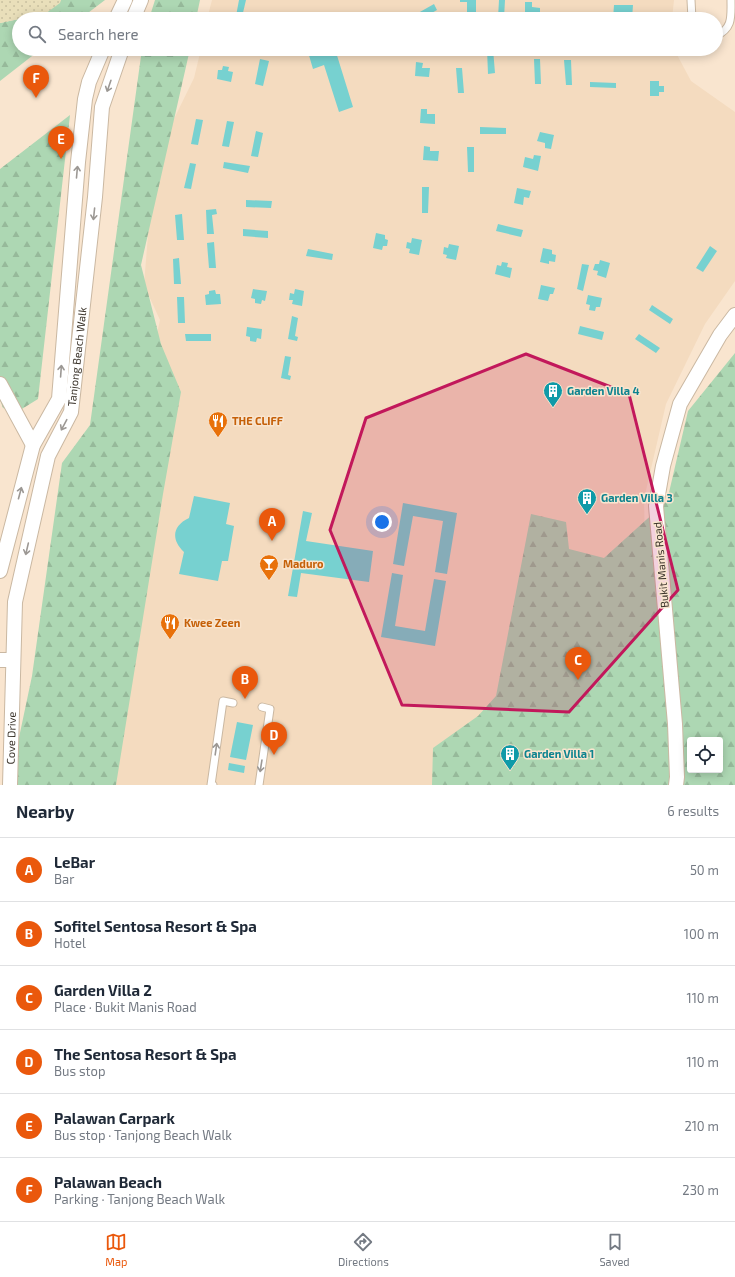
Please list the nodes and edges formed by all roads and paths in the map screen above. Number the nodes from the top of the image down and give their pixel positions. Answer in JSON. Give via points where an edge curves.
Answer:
{"nodes":[{"id":1,"x":141,"y":0,"type":"edge"},
{"id":2,"x":690,"y":0,"type":"edge"},
{"id":3,"x":731,"y":0,"type":"edge"},
{"id":4,"x":136,"y":12,"type":"edge"},
{"id":5,"x":691,"y":12,"type":"edge"},
{"id":6,"x":723,"y":32,"type":"edge"},
{"id":7,"x":100,"y":56,"type":"edge"},
{"id":8,"x":120,"y":56,"type":"edge"},
{"id":9,"x":735,"y":315,"type":"edge"},
{"id":10,"x":0,"y":384,"type":"edge"},
{"id":11,"x":33,"y":445,"type":"junction"},
{"id":12,"x":0,"y":571,"type":"edge"},
{"id":13,"x":7,"y":660,"type":"edge"},
{"id":14,"x":12,"y":690,"type":"joint"},
{"id":15,"x":233,"y":703,"type":"dead end"},
{"id":16,"x":262,"y":708,"type":"dead end"},
{"id":17,"x":10,"y":785,"type":"edge"},
{"id":18,"x":213,"y":785,"type":"edge"},
{"id":19,"x":259,"y":785,"type":"edge"},
{"id":20,"x":676,"y":785,"type":"edge"}],
"edges":[{"from":1,"to":4,"type":"street"},
{"from":2,"to":5,"type":"lane"},
{"from":3,"to":6,"type":"lane","via":[[730,24]]},
{"from":11,"to":7,"type":"street","name":"Tanjong Beach Walk","one_way":true,"via":[[59,399],[85,99]]},
{"from":8,"to":13,"type":"street","name":"Tanjong Beach Walk","one_way":true,"via":[[102,107],[96,197],[71,412],[48,456],[15,602]]},
{"from":9,"to":20,"type":"street","name":"Bukit Manis Road","via":[[720,334],[680,404],[663,466],[656,506],[675,724]]},
{"from":10,"to":11,"type":"street"},
{"from":12,"to":11,"type":"street","name":"Tanjong Beach Walk","one_way":true},
{"from":13,"to":14,"type":"street","name":"Tanjong Beach Walk"},
{"from":14,"to":17,"type":"street","name":"Cove Drive"},
{"from":18,"to":15,"type":"lane","one_way":true,"via":[[223,701]]},
{"from":16,"to":19,"type":"lane","one_way":true,"via":[[270,709]]}]}
